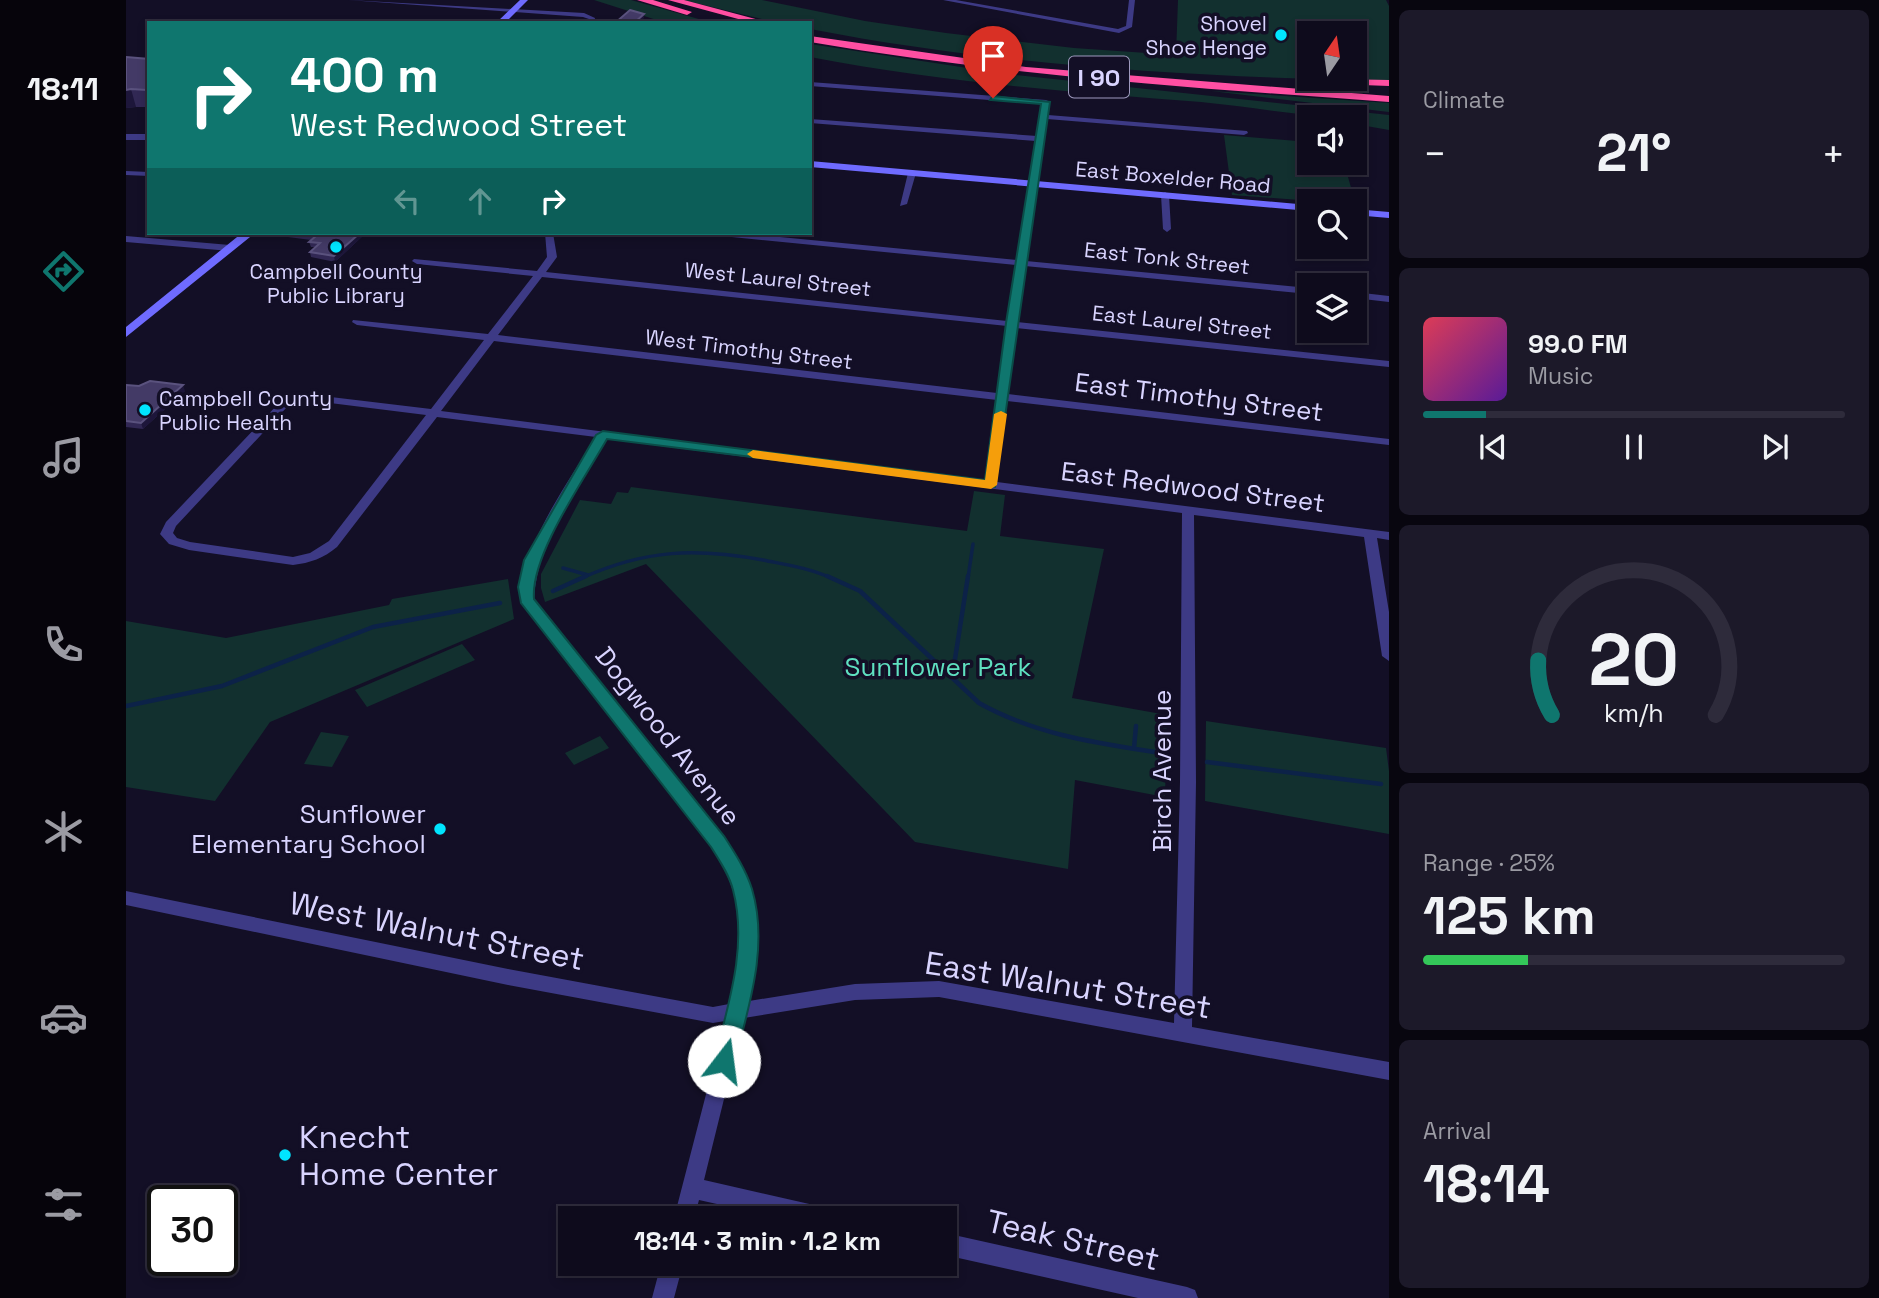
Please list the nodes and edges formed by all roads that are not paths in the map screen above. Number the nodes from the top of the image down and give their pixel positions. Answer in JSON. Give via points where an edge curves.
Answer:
{"nodes":[{"id":1,"x":351,"y":0,"type":"edge"},
{"id":2,"x":642,"y":0,"type":"edge"},
{"id":3,"x":673,"y":0,"type":"edge"},
{"id":4,"x":946,"y":0,"type":"edge"},
{"id":5,"x":1132,"y":0,"type":"edge"},
{"id":6,"x":510,"y":1,"type":"edge"},
{"id":7,"x":524,"y":1,"type":"edge"},
{"id":8,"x":514,"y":11,"type":"junction"},
{"id":9,"x":591,"y":20,"type":"edge"},
{"id":10,"x":502,"y":21,"type":"edge"},
{"id":11,"x":722,"y":21,"type":"edge"},
{"id":12,"x":758,"y":21,"type":"edge"},
{"id":13,"x":812,"y":32,"type":"edge"},
{"id":14,"x":812,"y":39,"type":"edge"},
{"id":15,"x":853,"y":47,"type":"junction"},
{"id":16,"x":1014,"y":61,"type":"junction"},
{"id":17,"x":1389,"y":83,"type":"edge"},
{"id":18,"x":812,"y":84,"type":"edge"},
{"id":19,"x":1389,"y":92,"type":"edge"},
{"id":20,"x":1389,"y":99,"type":"edge"},
{"id":21,"x":1321,"y":105,"type":"edge"},
{"id":22,"x":1044,"y":117,"type":"junction"},
{"id":23,"x":812,"y":121,"type":"edge"},
{"id":24,"x":1244,"y":133,"type":"dead end"},
{"id":25,"x":126,"y":137,"type":"edge"},
{"id":26,"x":147,"y":137,"type":"edge"},
{"id":27,"x":1041,"y":139,"type":"junction"},
{"id":28,"x":812,"y":164,"type":"edge"},
{"id":29,"x":126,"y":173,"type":"edge"},
{"id":30,"x":912,"y":173,"type":"junction"},
{"id":31,"x":147,"y":174,"type":"edge"},
{"id":32,"x":1034,"y":184,"type":"junction"},
{"id":33,"x":1165,"y":195,"type":"junction"},
{"id":34,"x":903,"y":204,"type":"dead end"},
{"id":35,"x":1297,"y":207,"type":"edge"},
{"id":36,"x":1367,"y":213,"type":"edge"},
{"id":37,"x":1389,"y":215,"type":"edge"},
{"id":38,"x":1167,"y":229,"type":"dead end"},
{"id":39,"x":147,"y":230,"type":"edge"},
{"id":40,"x":246,"y":235,"type":"edge"},
{"id":41,"x":549,"y":235,"type":"edge"},
{"id":42,"x":735,"y":235,"type":"edge"},
{"id":43,"x":131,"y":239,"type":"edge"},
{"id":44,"x":126,"y":246,"type":"edge"},
{"id":45,"x":230,"y":248,"type":"junction"},
{"id":46,"x":417,"y":261,"type":"dead end"},
{"id":47,"x":1022,"y":263,"type":"junction"},
{"id":48,"x":541,"y":274,"type":"junction"},
{"id":49,"x":1297,"y":290,"type":"edge"},
{"id":50,"x":1367,"y":296,"type":"edge"},
{"id":51,"x":1389,"y":299,"type":"edge"},
{"id":52,"x":357,"y":323,"type":"dead end"},
{"id":53,"x":1012,"y":323,"type":"junction"},
{"id":54,"x":126,"y":333,"type":"edge"},
{"id":55,"x":491,"y":338,"type":"junction"},
{"id":56,"x":1389,"y":364,"type":"edge"},
{"id":57,"x":1003,"y":397,"type":"junction"},
{"id":58,"x":434,"y":413,"type":"junction"},
{"id":59,"x":603,"y":435,"type":"junction"},
{"id":60,"x":1389,"y":442,"type":"edge"},
{"id":61,"x":991,"y":485,"type":"junction"},
{"id":62,"x":1188,"y":510,"type":"junction"},
{"id":63,"x":1370,"y":533,"type":"junction"},
{"id":64,"x":1389,"y":536,"type":"edge"},
{"id":65,"x":1389,"y":656,"type":"edge"},
{"id":66,"x":126,"y":898,"type":"edge"},
{"id":67,"x":737,"y":1012,"type":"junction"},
{"id":68,"x":1183,"y":1032,"type":"junction"},
{"id":69,"x":1389,"y":1071,"type":"edge"},
{"id":70,"x":692,"y":1188,"type":"junction"},
{"id":71,"x":687,"y":1206,"type":"edge"},
{"id":72,"x":773,"y":1206,"type":"edge"},
{"id":73,"x":957,"y":1247,"type":"edge"},
{"id":74,"x":669,"y":1276,"type":"edge"},
{"id":75,"x":663,"y":1298,"type":"edge"},
{"id":76,"x":1187,"y":1298,"type":"edge"}],
"edges":[{"from":1,"to":8,"type":"street"},
{"from":2,"to":11,"type":"highway"},
{"from":3,"to":12,"type":"highway"},
{"from":4,"to":5,"type":"street","via":[[1124,31],[1129,27]]},
{"from":6,"to":7,"type":"street"},
{"from":7,"to":8,"type":"main road"},
{"from":8,"to":9,"type":"street"},
{"from":8,"to":10,"type":"main road"},
{"from":13,"to":16,"type":"highway","number":"I 90"},
{"from":14,"to":15,"type":"highway","number":"I 90"},
{"from":15,"to":20,"type":"highway","number":"I 90","via":[[1049,73]]},
{"from":15,"to":21,"type":"highway","number":"I 90","via":[[984,68]]},
{"from":16,"to":17,"type":"highway","number":"I 90"},
{"from":16,"to":19,"type":"highway","number":"I 90"},
{"from":18,"to":22,"type":"street","via":[[1046,102]]},
{"from":22,"to":24,"type":"street"},
{"from":22,"to":27,"type":"street"},
{"from":23,"to":27,"type":"street"},
{"from":25,"to":26,"type":"street"},
{"from":27,"to":32,"type":"street"},
{"from":28,"to":30,"type":"main road","name":"East Boxelder Road"},
{"from":29,"to":31,"type":"street"},
{"from":30,"to":32,"type":"main road","name":"East Boxelder Road"},
{"from":30,"to":34,"type":"street"},
{"from":32,"to":33,"type":"main road","name":"East Boxelder Road"},
{"from":32,"to":47,"type":"street"},
{"from":33,"to":35,"type":"main road","name":"East Boxelder Road"},
{"from":33,"to":38,"type":"street"},
{"from":36,"to":37,"type":"main road"},
{"from":39,"to":43,"type":"street"},
{"from":40,"to":45,"type":"main road"},
{"from":41,"to":48,"type":"street","via":[[552,257]]},
{"from":42,"to":47,"type":"street","name":"East Tonk Street"},
{"from":43,"to":44,"type":"street"},
{"from":43,"to":45,"type":"street"},
{"from":45,"to":54,"type":"main road"},
{"from":46,"to":48,"type":"street","name":"West Laurel Street"},
{"from":47,"to":49,"type":"street","name":"East Tonk Street"},
{"from":47,"to":53,"type":"street"},
{"from":48,"to":53,"type":"street","name":"West Laurel Street"},
{"from":48,"to":55,"type":"street"},
{"from":50,"to":51,"type":"street"},
{"from":52,"to":55,"type":"street","name":"West Timothy Street"},
{"from":53,"to":56,"type":"street","name":"East Laurel Street"},
{"from":53,"to":57,"type":"street"},
{"from":55,"to":57,"type":"street","name":"West Timothy Street"},
{"from":55,"to":58,"type":"street"},
{"from":57,"to":60,"type":"street","name":"East Timothy Street"},
{"from":57,"to":61,"type":"street"},
{"from":58,"to":58,"type":"street","name":"East Redwood Street","via":[[333,544],[309,559],[293,561],[189,546],[166,534],[170,524],[283,405],[314,398]]},
{"from":58,"to":59,"type":"street","name":"East Redwood Street"},
{"from":59,"to":61,"type":"street","name":"East Redwood Street"},
{"from":59,"to":67,"type":"street","name":"Dogwood Avenue","via":[[532,560],[525,587],[527,600],[734,869],[743,890],[750,936]]},
{"from":61,"to":62,"type":"street","name":"East Redwood Street"},
{"from":62,"to":63,"type":"street","name":"East Redwood Street"},
{"from":62,"to":68,"type":"street","name":"Birch Avenue"},
{"from":63,"to":64,"type":"street","name":"East Redwood Street"},
{"from":63,"to":65,"type":"street"},
{"from":66,"to":67,"type":"street","name":"West Walnut Street","via":[[713,1015]]},
{"from":67,"to":68,"type":"street","name":"East Walnut Street","via":[[855,992],[939,989]]},
{"from":67,"to":70,"type":"street","name":"Dogwood Avenue"},
{"from":68,"to":69,"type":"street","name":"East Walnut Street"},
{"from":70,"to":71,"type":"street","name":"Dogwood Avenue"},
{"from":70,"to":72,"type":"street"},
{"from":73,"to":76,"type":"street","name":"Teak Street"},
{"from":74,"to":75,"type":"street"}]}
